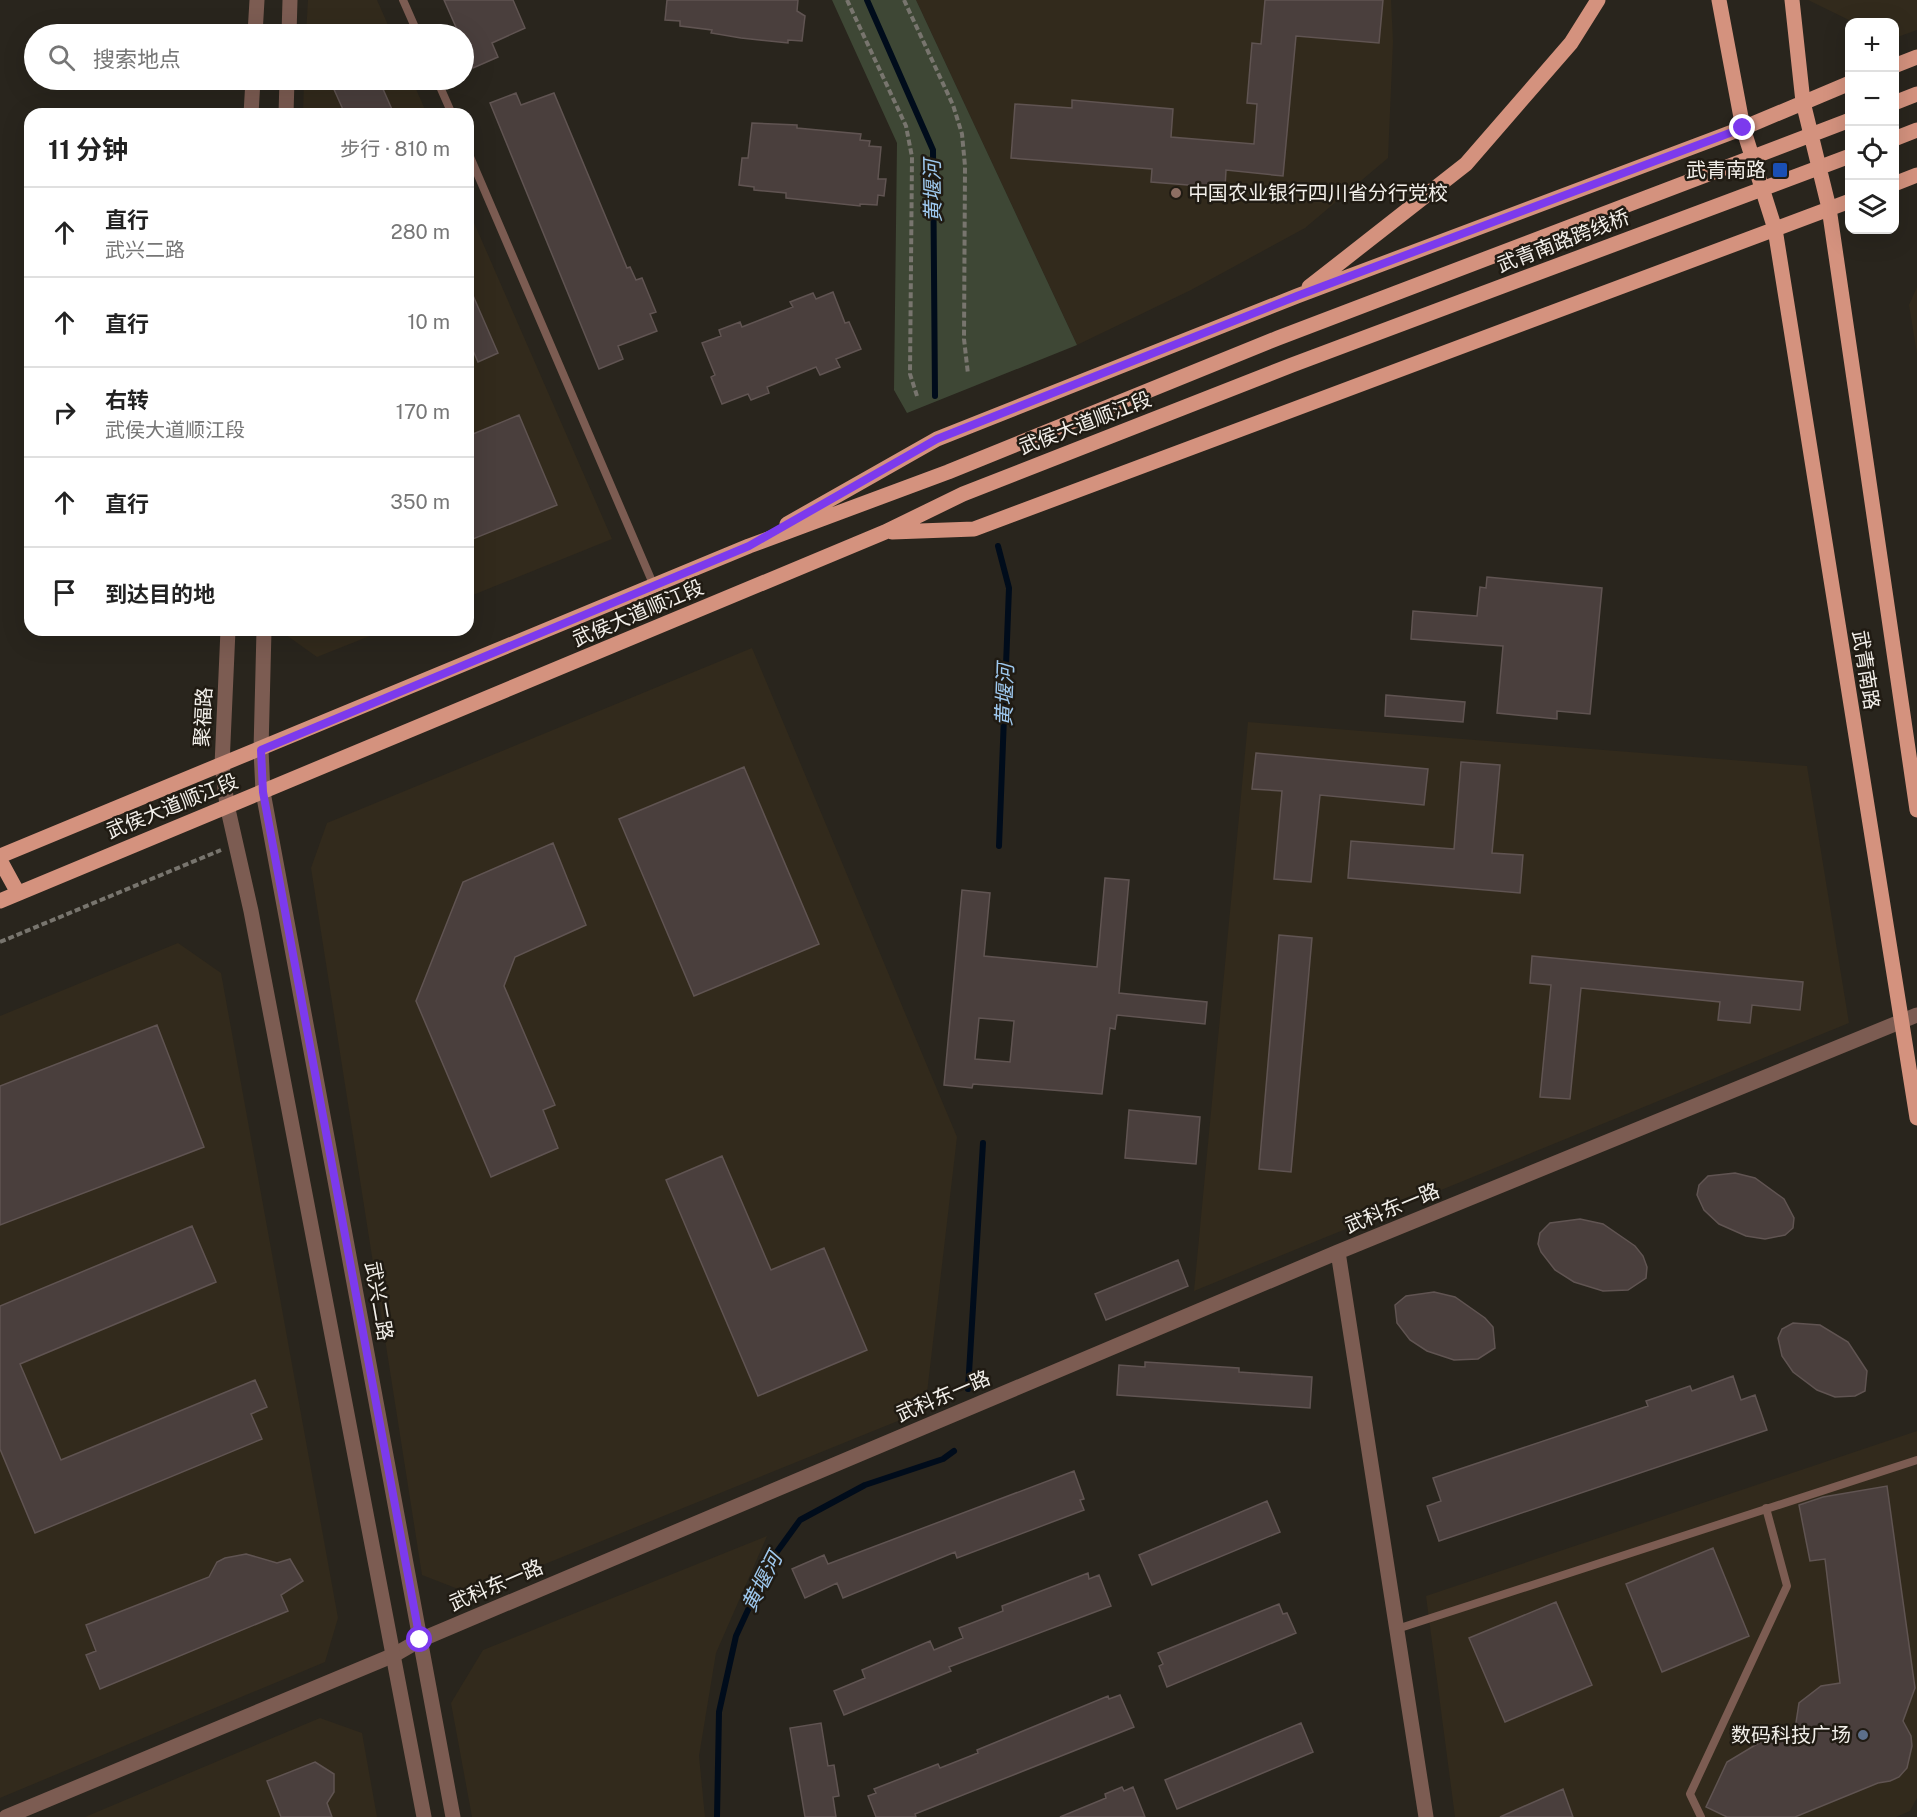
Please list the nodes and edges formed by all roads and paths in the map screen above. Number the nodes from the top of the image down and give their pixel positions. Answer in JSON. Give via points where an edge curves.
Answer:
{"nodes":[{"id":1,"x":257,"y":0,"type":"edge"},
{"id":2,"x":290,"y":0,"type":"edge"},
{"id":3,"x":403,"y":0,"type":"edge"},
{"id":4,"x":848,"y":0,"type":"edge"},
{"id":5,"x":904,"y":0,"type":"edge"},
{"id":6,"x":1598,"y":0,"type":"edge"},
{"id":7,"x":1719,"y":0,"type":"edge"},
{"id":8,"x":1792,"y":0,"type":"edge"},
{"id":9,"x":256,"y":24,"type":"edge"},
{"id":10,"x":289,"y":24,"type":"edge"},
{"id":11,"x":414,"y":24,"type":"edge"},
{"id":12,"x":1917,"y":57,"type":"edge"},
{"id":13,"x":1899,"y":64,"type":"edge"},
{"id":14,"x":1845,"y":85,"type":"edge"},
{"id":15,"x":252,"y":90,"type":"edge"},
{"id":16,"x":287,"y":90,"type":"edge"},
{"id":17,"x":441,"y":90,"type":"edge"},
{"id":18,"x":1917,"y":94,"type":"edge"},
{"id":19,"x":1899,"y":101,"type":"edge"},
{"id":20,"x":1803,"y":102,"type":"junction"},
{"id":21,"x":251,"y":108,"type":"edge"},
{"id":22,"x":286,"y":108,"type":"edge"},
{"id":23,"x":449,"y":108,"type":"edge"},
{"id":24,"x":1845,"y":122,"type":"edge"},
{"id":25,"x":1743,"y":128,"type":"junction"},
{"id":26,"x":1917,"y":130,"type":"edge"},
{"id":27,"x":1899,"y":137,"type":"edge"},
{"id":28,"x":1845,"y":158,"type":"edge"},
{"id":29,"x":474,"y":166,"type":"edge"},
{"id":30,"x":1917,"y":175,"type":"edge"},
{"id":31,"x":1899,"y":182,"type":"edge"},
{"id":32,"x":1845,"y":203,"type":"edge"},
{"id":33,"x":1830,"y":208,"type":"junction"},
{"id":34,"x":1774,"y":229,"type":"junction"},
{"id":35,"x":1297,"y":296,"type":"junction"},
{"id":36,"x":1278,"y":338,"type":"joint"},
{"id":37,"x":1292,"y":365,"type":"joint"},
{"id":38,"x":968,"y":374,"type":"dead end"},
{"id":39,"x":917,"y":396,"type":"dead end"},
{"id":40,"x":885,"y":532,"type":"junction"},
{"id":41,"x":749,"y":546,"type":"junction"},
{"id":42,"x":654,"y":586,"type":"junction"},
{"id":43,"x":228,"y":636,"type":"edge"},
{"id":44,"x":264,"y":636,"type":"edge"},
{"id":45,"x":261,"y":750,"type":"junction"},
{"id":46,"x":222,"y":765,"type":"junction"},
{"id":47,"x":263,"y":792,"type":"junction"},
{"id":48,"x":227,"y":805,"type":"junction"},
{"id":49,"x":1917,"y":810,"type":"edge"},
{"id":50,"x":236,"y":843,"type":"junction"},
{"id":51,"x":0,"y":858,"type":"edge"},
{"id":52,"x":18,"y":893,"type":"junction"},
{"id":53,"x":0,"y":901,"type":"edge"},
{"id":54,"x":0,"y":942,"type":"edge"},
{"id":55,"x":1917,"y":1015,"type":"edge"},
{"id":56,"x":1900,"y":1022,"type":"junction"},
{"id":57,"x":1917,"y":1118,"type":"edge"},
{"id":58,"x":1338,"y":1252,"type":"junction"},
{"id":59,"x":1917,"y":1460,"type":"edge"},
{"id":60,"x":1766,"y":1508,"type":"junction"},
{"id":61,"x":1397,"y":1629,"type":"junction"},
{"id":62,"x":420,"y":1640,"type":"junction"},
{"id":63,"x":394,"y":1655,"type":"junction"},
{"id":64,"x":6,"y":1817,"type":"edge"},
{"id":65,"x":424,"y":1817,"type":"edge"},
{"id":66,"x":453,"y":1817,"type":"edge"},
{"id":67,"x":1426,"y":1817,"type":"edge"},
{"id":68,"x":1701,"y":1817,"type":"edge"}],
"edges":[{"from":1,"to":9,"type":"street"},
{"from":2,"to":10,"type":"street"},
{"from":3,"to":11,"type":"lane"},
{"from":4,"to":39,"type":"path","via":[[906,126],[912,157],[910,374]]},
{"from":5,"to":38,"type":"path","via":[[953,105],[962,134],[964,339]]},
{"from":6,"to":35,"type":"main road","via":[[1571,43],[1467,164]]},
{"from":7,"to":25,"type":"main road","name":"武青南路"},
{"from":8,"to":20,"type":"main road","name":"武青南路"},
{"from":12,"to":13,"type":"main road"},
{"from":14,"to":20,"type":"main road"},
{"from":15,"to":21,"type":"street"},
{"from":16,"to":22,"type":"street"},
{"from":17,"to":23,"type":"lane"},
{"from":18,"to":19,"type":"main road"},
{"from":20,"to":25,"type":"main road"},
{"from":20,"to":33,"type":"main road","name":"武青南路"},
{"from":24,"to":36,"type":"main road","name":"武青南路跨线桥"},
{"from":25,"to":34,"type":"main road","name":"武青南路"},
{"from":25,"to":35,"type":"main road"},
{"from":26,"to":27,"type":"main road"},
{"from":28,"to":37,"type":"main road","name":"武青南路跨线桥"},
{"from":29,"to":42,"type":"lane"},
{"from":30,"to":31,"type":"main road"},
{"from":32,"to":33,"type":"main road"},
{"from":33,"to":34,"type":"main road"},
{"from":33,"to":49,"type":"main road","name":"武青南路"},
{"from":34,"to":40,"type":"main road","via":[[974,529]]},
{"from":34,"to":56,"type":"main road","name":"武青南路"},
{"from":35,"to":41,"type":"main road","via":[[937,439]]},
{"from":36,"to":41,"type":"main road","name":"武侯大道顺江段","via":[[948,472]]},
{"from":37,"to":40,"type":"main road","name":"武侯大道顺江段","via":[[963,494]]},
{"from":40,"to":47,"type":"main road","name":"武侯大道顺江段"},
{"from":41,"to":42,"type":"main road","name":"武侯大道顺江段"},
{"from":42,"to":45,"type":"main road","name":"武侯大道顺江段"},
{"from":43,"to":46,"type":"street","name":"聚福路"},
{"from":44,"to":45,"type":"street","name":"武兴二路"},
{"from":45,"to":46,"type":"main road","name":"武侯大道顺江段"},
{"from":45,"to":47,"type":"street","name":"武兴二路"},
{"from":46,"to":48,"type":"street","name":"聚福路"},
{"from":46,"to":51,"type":"main road","name":"武侯大道顺江段"},
{"from":47,"to":48,"type":"main road","name":"武侯大道顺江段"},
{"from":47,"to":62,"type":"street","name":"武兴二路"},
{"from":48,"to":50,"type":"street","name":"聚福路"},
{"from":48,"to":52,"type":"main road","name":"武侯大道顺江段"},
{"from":50,"to":54,"type":"path"},
{"from":50,"to":63,"type":"street","name":"聚福路"},
{"from":51,"to":52,"type":"main road"},
{"from":52,"to":53,"type":"main road","name":"武侯大道顺江段"},
{"from":55,"to":56,"type":"street","name":"武科东一路"},
{"from":56,"to":57,"type":"main road","name":"武青南路"},
{"from":56,"to":58,"type":"street","name":"武科东一路"},
{"from":58,"to":61,"type":"street"},
{"from":58,"to":62,"type":"street","name":"武科东一路"},
{"from":59,"to":60,"type":"lane"},
{"from":60,"to":61,"type":"lane"},
{"from":60,"to":68,"type":"lane","via":[[1787,1586],[1690,1794]]},
{"from":61,"to":67,"type":"street"},
{"from":62,"to":63,"type":"street","name":"武科东一路"},
{"from":62,"to":66,"type":"street","name":"武兴二路"},
{"from":63,"to":64,"type":"street","name":"武科东一路"},
{"from":63,"to":65,"type":"street","name":"聚福路"}]}
